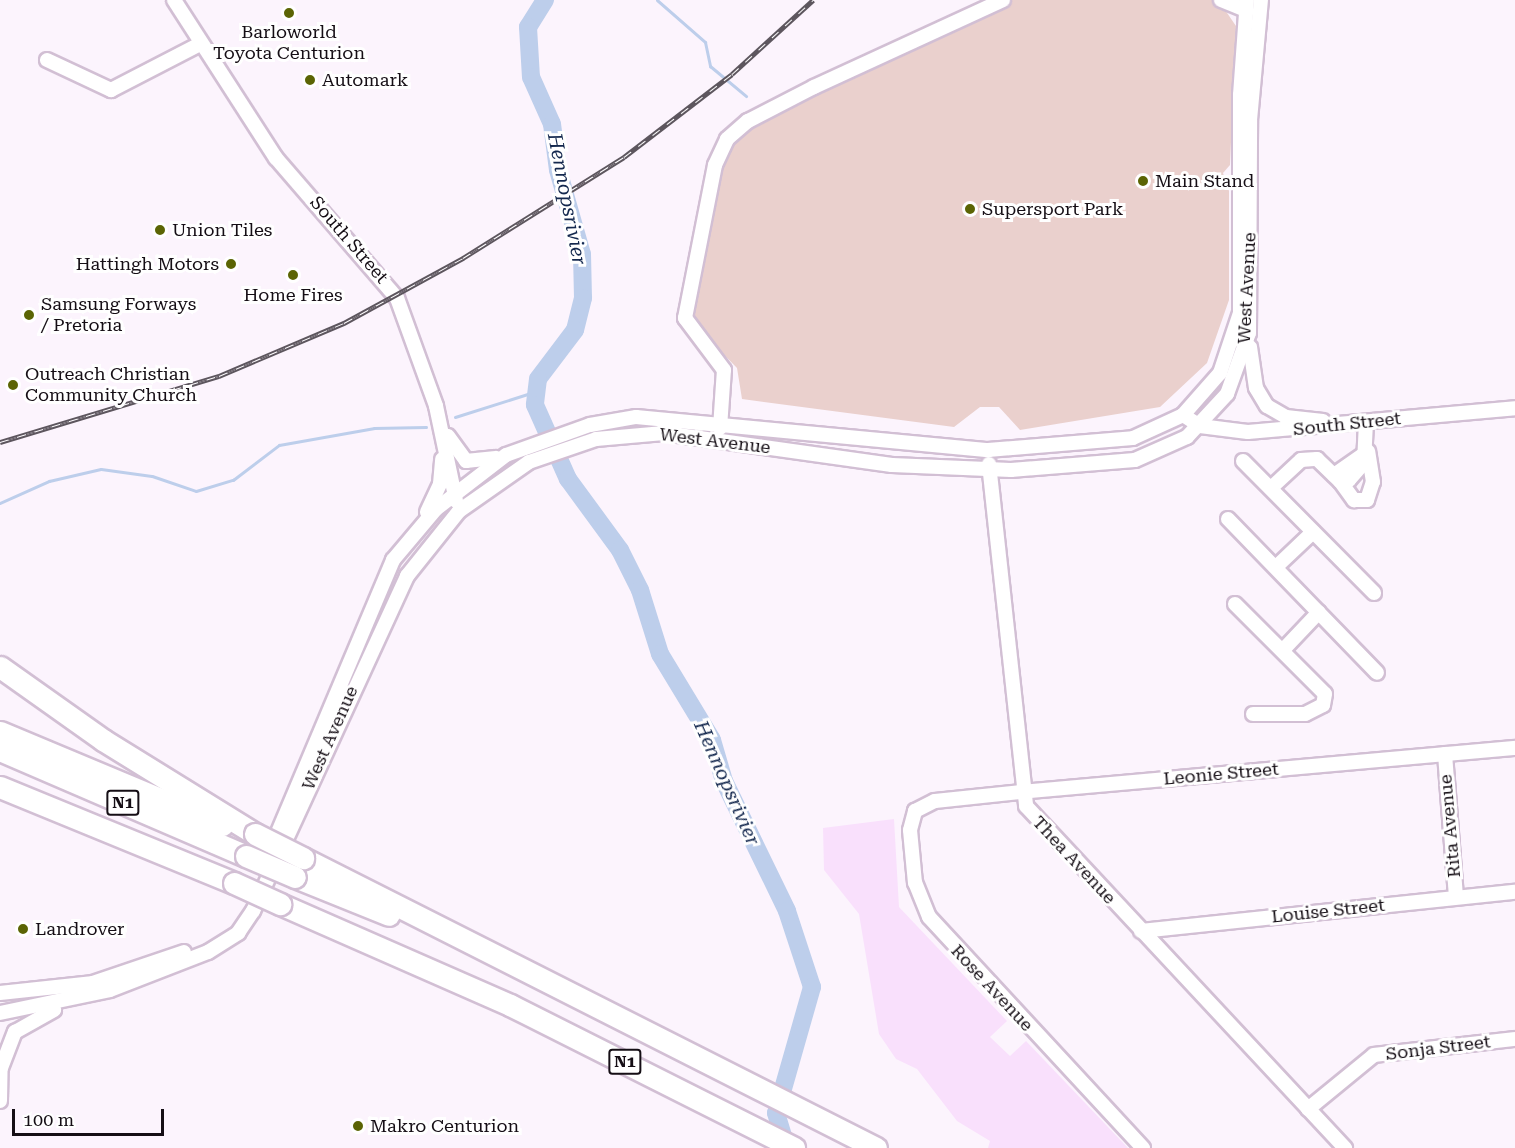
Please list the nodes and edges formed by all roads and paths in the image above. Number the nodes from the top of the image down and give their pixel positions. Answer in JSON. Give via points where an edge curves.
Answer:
{"nodes":[{"id":1,"x":174,"y":0,"type":"edge"},
{"id":2,"x":1003,"y":0,"type":"edge"},
{"id":3,"x":1221,"y":0,"type":"edge"},
{"id":4,"x":1261,"y":0,"type":"edge"},
{"id":5,"x":1246,"y":5,"type":"edge"},
{"id":6,"x":198,"y":45,"type":"junction"},
{"id":7,"x":47,"y":60,"type":"dead end"},
{"id":8,"x":1249,"y":333,"type":"junction"},
{"id":9,"x":436,"y":406,"type":"junction"},
{"id":10,"x":1515,"y":408,"type":"edge"},
{"id":11,"x":1183,"y":415,"type":"junction"},
{"id":12,"x":720,"y":422,"type":"junction"},
{"id":13,"x":1366,"y":422,"type":"junction"},
{"id":14,"x":1348,"y":424,"type":"junction"},
{"id":15,"x":1200,"y":426,"type":"junction"},
{"id":16,"x":719,"y":439,"type":"junction"},
{"id":17,"x":443,"y":444,"type":"junction"},
{"id":18,"x":1365,"y":449,"type":"junction"},
{"id":19,"x":988,"y":450,"type":"junction"},
{"id":20,"x":506,"y":455,"type":"junction"},
{"id":21,"x":1244,"y":461,"type":"dead end"},
{"id":22,"x":990,"y":470,"type":"junction"},
{"id":23,"x":1337,"y":478,"type":"junction"},
{"id":24,"x":1271,"y":488,"type":"junction"},
{"id":25,"x":454,"y":493,"type":"junction"},
{"id":26,"x":459,"y":511,"type":"junction"},
{"id":27,"x":1228,"y":519,"type":"dead end"},
{"id":28,"x":421,"y":524,"type":"junction"},
{"id":29,"x":1313,"y":532,"type":"junction"},
{"id":30,"x":1276,"y":567,"type":"junction"},
{"id":31,"x":1374,"y":594,"type":"dead end"},
{"id":32,"x":1235,"y":604,"type":"dead end"},
{"id":33,"x":1319,"y":612,"type":"junction"},
{"id":34,"x":1283,"y":650,"type":"junction"},
{"id":35,"x":0,"y":667,"type":"edge"},
{"id":36,"x":1377,"y":673,"type":"dead end"},
{"id":37,"x":1253,"y":714,"type":"dead end"},
{"id":38,"x":0,"y":732,"type":"edge"},
{"id":39,"x":1515,"y":748,"type":"edge"},
{"id":40,"x":0,"y":750,"type":"edge"},
{"id":41,"x":1444,"y":754,"type":"junction"},
{"id":42,"x":1017,"y":762,"type":"junction"},
{"id":43,"x":0,"y":787,"type":"edge"},
{"id":44,"x":1043,"y":790,"type":"junction"},
{"id":45,"x":1020,"y":792,"type":"junction"},
{"id":46,"x":927,"y":803,"type":"joint"},
{"id":47,"x":255,"y":834,"type":"junction"},
{"id":48,"x":299,"y":867,"type":"junction"},
{"id":49,"x":1515,"y":892,"type":"edge"},
{"id":50,"x":1456,"y":897,"type":"junction"},
{"id":51,"x":1141,"y":932,"type":"junction"},
{"id":52,"x":0,"y":993,"type":"edge"},
{"id":53,"x":78,"y":999,"type":"junction"},
{"id":54,"x":0,"y":1013,"type":"edge"},
{"id":55,"x":1515,"y":1039,"type":"edge"},
{"id":56,"x":0,"y":1042,"type":"edge"},
{"id":57,"x":1,"y":1068,"type":"edge"},
{"id":58,"x":0,"y":1101,"type":"edge"},
{"id":59,"x":1308,"y":1109,"type":"junction"},
{"id":60,"x":794,"y":1148,"type":"edge"},
{"id":61,"x":876,"y":1148,"type":"edge"},
{"id":62,"x":1143,"y":1148,"type":"edge"},
{"id":63,"x":1345,"y":1148,"type":"edge"}],
"edges":[{"from":1,"to":6,"type":"street","name":"South Street"},
{"from":2,"to":12,"type":"street","via":[[814,87],[748,121],[727,139],[715,165],[685,318],[724,370]]},
{"from":3,"to":5,"type":"street"},
{"from":4,"to":8,"type":"street","name":"West Avenue","via":[[1250,128]]},
{"from":5,"to":11,"type":"street","name":"West Avenue","via":[[1239,155],[1240,313],[1220,373]]},
{"from":6,"to":7,"type":"street","via":[[111,90]]},
{"from":6,"to":9,"type":"street","name":"South Street","via":[[276,158],[387,281],[414,333]]},
{"from":8,"to":14,"type":"street","via":[[1253,378],[1268,406],[1286,417]]},
{"from":8,"to":15,"type":"street","name":"West Avenue","via":[[1233,383]]},
{"from":9,"to":17,"type":"street","name":"South Street"},
{"from":9,"to":20,"type":"street","via":[[458,456],[477,463]]},
{"from":10,"to":13,"type":"street","name":"South Street"},
{"from":11,"to":15,"type":"street","name":"South Street"},
{"from":11,"to":19,"type":"street","name":"West Avenue","via":[[1132,438]]},
{"from":12,"to":16,"type":"street"},
{"from":12,"to":19,"type":"street","name":"West Avenue"},
{"from":12,"to":20,"type":"street","name":"West Avenue","via":[[636,417],[590,425]]},
{"from":13,"to":14,"type":"street","name":"South Street"},
{"from":13,"to":18,"type":"street"},
{"from":14,"to":15,"type":"street","name":"South Street","via":[[1248,432]]},
{"from":15,"to":22,"type":"street","name":"West Avenue","via":[[1177,445],[1135,460]]},
{"from":16,"to":22,"type":"street","name":"West Avenue","via":[[892,465]]},
{"from":16,"to":26,"type":"street","name":"West Avenue","via":[[664,434],[596,439],[528,462]]},
{"from":17,"to":25,"type":"street","name":"South Street"},
{"from":17,"to":28,"type":"street","via":[[438,490]]},
{"from":18,"to":23,"type":"street"},
{"from":18,"to":23,"type":"street","via":[[1373,482],[1370,496],[1354,500]]},
{"from":19,"to":22,"type":"street","name":"Thea Avenue"},
{"from":20,"to":25,"type":"street","name":"West Avenue"},
{"from":21,"to":24,"type":"street"},
{"from":22,"to":42,"type":"street","name":"Thea Avenue"},
{"from":23,"to":24,"type":"street","via":[[1317,459],[1299,460]]},
{"from":24,"to":29,"type":"street"},
{"from":25,"to":26,"type":"street","name":"South Street"},
{"from":25,"to":28,"type":"street","name":"West Avenue"},
{"from":26,"to":53,"type":"street","name":"West Avenue","via":[[396,595],[247,923],[208,952]]},
{"from":27,"to":30,"type":"street"},
{"from":28,"to":52,"type":"street","name":"West Avenue","via":[[376,595],[238,919],[204,945],[117,977]]},
{"from":29,"to":30,"type":"street"},
{"from":29,"to":31,"type":"street"},
{"from":30,"to":33,"type":"street"},
{"from":32,"to":34,"type":"street"},
{"from":33,"to":34,"type":"street"},
{"from":33,"to":36,"type":"street"},
{"from":34,"to":37,"type":"street","via":[[1326,699],[1320,708],[1295,716]]},
{"from":35,"to":47,"type":"highway","via":[[103,740]]},
{"from":38,"to":47,"type":"highway","via":[[217,823]]},
{"from":39,"to":41,"type":"street","name":"Leonie Street"},
{"from":40,"to":48,"type":"highway","number":"N1","bridge":true,"via":[[246,856]]},
{"from":41,"to":44,"type":"street","name":"Leonie Street"},
{"from":41,"to":50,"type":"street","name":"Rita Avenue"},
{"from":42,"to":44,"type":"street"},
{"from":42,"to":45,"type":"street","name":"Thea Avenue"},
{"from":43,"to":60,"type":"highway","number":"N1","bridge":true,"via":[[234,883],[510,1005]]},
{"from":44,"to":45,"type":"street","name":"Leonie Street"},
{"from":45,"to":46,"type":"street","name":"Leonie Street"},
{"from":45,"to":51,"type":"street","name":"Thea Avenue","via":[[1037,822]]},
{"from":46,"to":62,"type":"street","name":"Rose Avenue","via":[[912,815],[910,830],[915,882],[929,917]]},
{"from":47,"to":48,"type":"highway","bridge":true},
{"from":48,"to":61,"type":"highway","number":"N1","via":[[523,970]]},
{"from":49,"to":50,"type":"street","name":"Louise Street"},
{"from":50,"to":51,"type":"street","name":"Louise Street"},
{"from":51,"to":59,"type":"street","name":"Thea Avenue"},
{"from":53,"to":54,"type":"street","name":"West Avenue"},
{"from":53,"to":57,"type":"street","via":[[21,1026],[6,1045]]},
{"from":55,"to":59,"type":"street","name":"Sonja Street","via":[[1374,1055]]},
{"from":56,"to":57,"type":"street"},
{"from":57,"to":58,"type":"street"},
{"from":59,"to":63,"type":"street","name":"Thea Avenue"}]}
